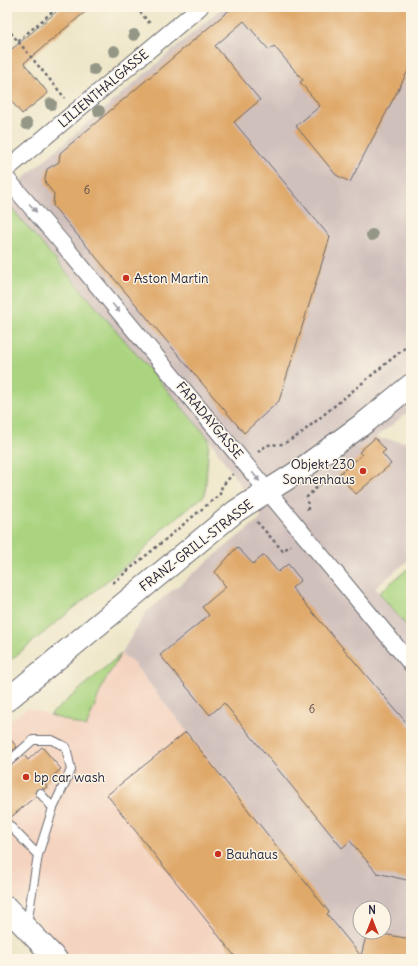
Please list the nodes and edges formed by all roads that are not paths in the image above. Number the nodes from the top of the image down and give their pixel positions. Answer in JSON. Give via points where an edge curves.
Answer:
{"nodes":[{"id":1,"x":200,"y":7,"type":"edge"},
{"id":2,"x":7,"y":169,"type":"edge"},
{"id":3,"x":7,"y":179,"type":"edge"},
{"id":4,"x":411,"y":385,"type":"edge"},
{"id":5,"x":268,"y":491,"type":"junction"},
{"id":6,"x":411,"y":664,"type":"edge"},
{"id":7,"x":7,"y":700,"type":"edge"},
{"id":8,"x":12,"y":762,"type":"edge"},
{"id":9,"x":40,"y":793,"type":"dead end"},
{"id":10,"x":53,"y":808,"type":"junction"},
{"id":11,"x":7,"y":823,"type":"edge"},
{"id":12,"x":38,"y":855,"type":"junction"},
{"id":13,"x":7,"y":908,"type":"edge"},
{"id":14,"x":27,"y":929,"type":"junction"},
{"id":15,"x":56,"y":959,"type":"edge"}],
"edges":[{"from":1,"to":2,"type":"street","name":"LILIENTHALGASSE"},
{"from":3,"to":5,"type":"street","name":"FARADAYGASSE","one_way":true},
{"from":4,"to":5,"type":"street","name":"FRANZ-GRILL-STRASSE","via":[[367,421]]},
{"from":5,"to":6,"type":"street","name":"FARADAYGASSE"},
{"from":5,"to":7,"type":"street","name":"FRANZ-GRILL-STRASSE","via":[[242,506]]},
{"from":8,"to":10,"type":"lane","via":[[33,740],[52,740],[66,747],[71,770]]},
{"from":9,"to":10,"type":"lane"},
{"from":10,"to":12,"type":"lane"},
{"from":11,"to":12,"type":"lane"},
{"from":12,"to":14,"type":"lane"},
{"from":13,"to":14,"type":"street"},
{"from":14,"to":15,"type":"street"}]}
